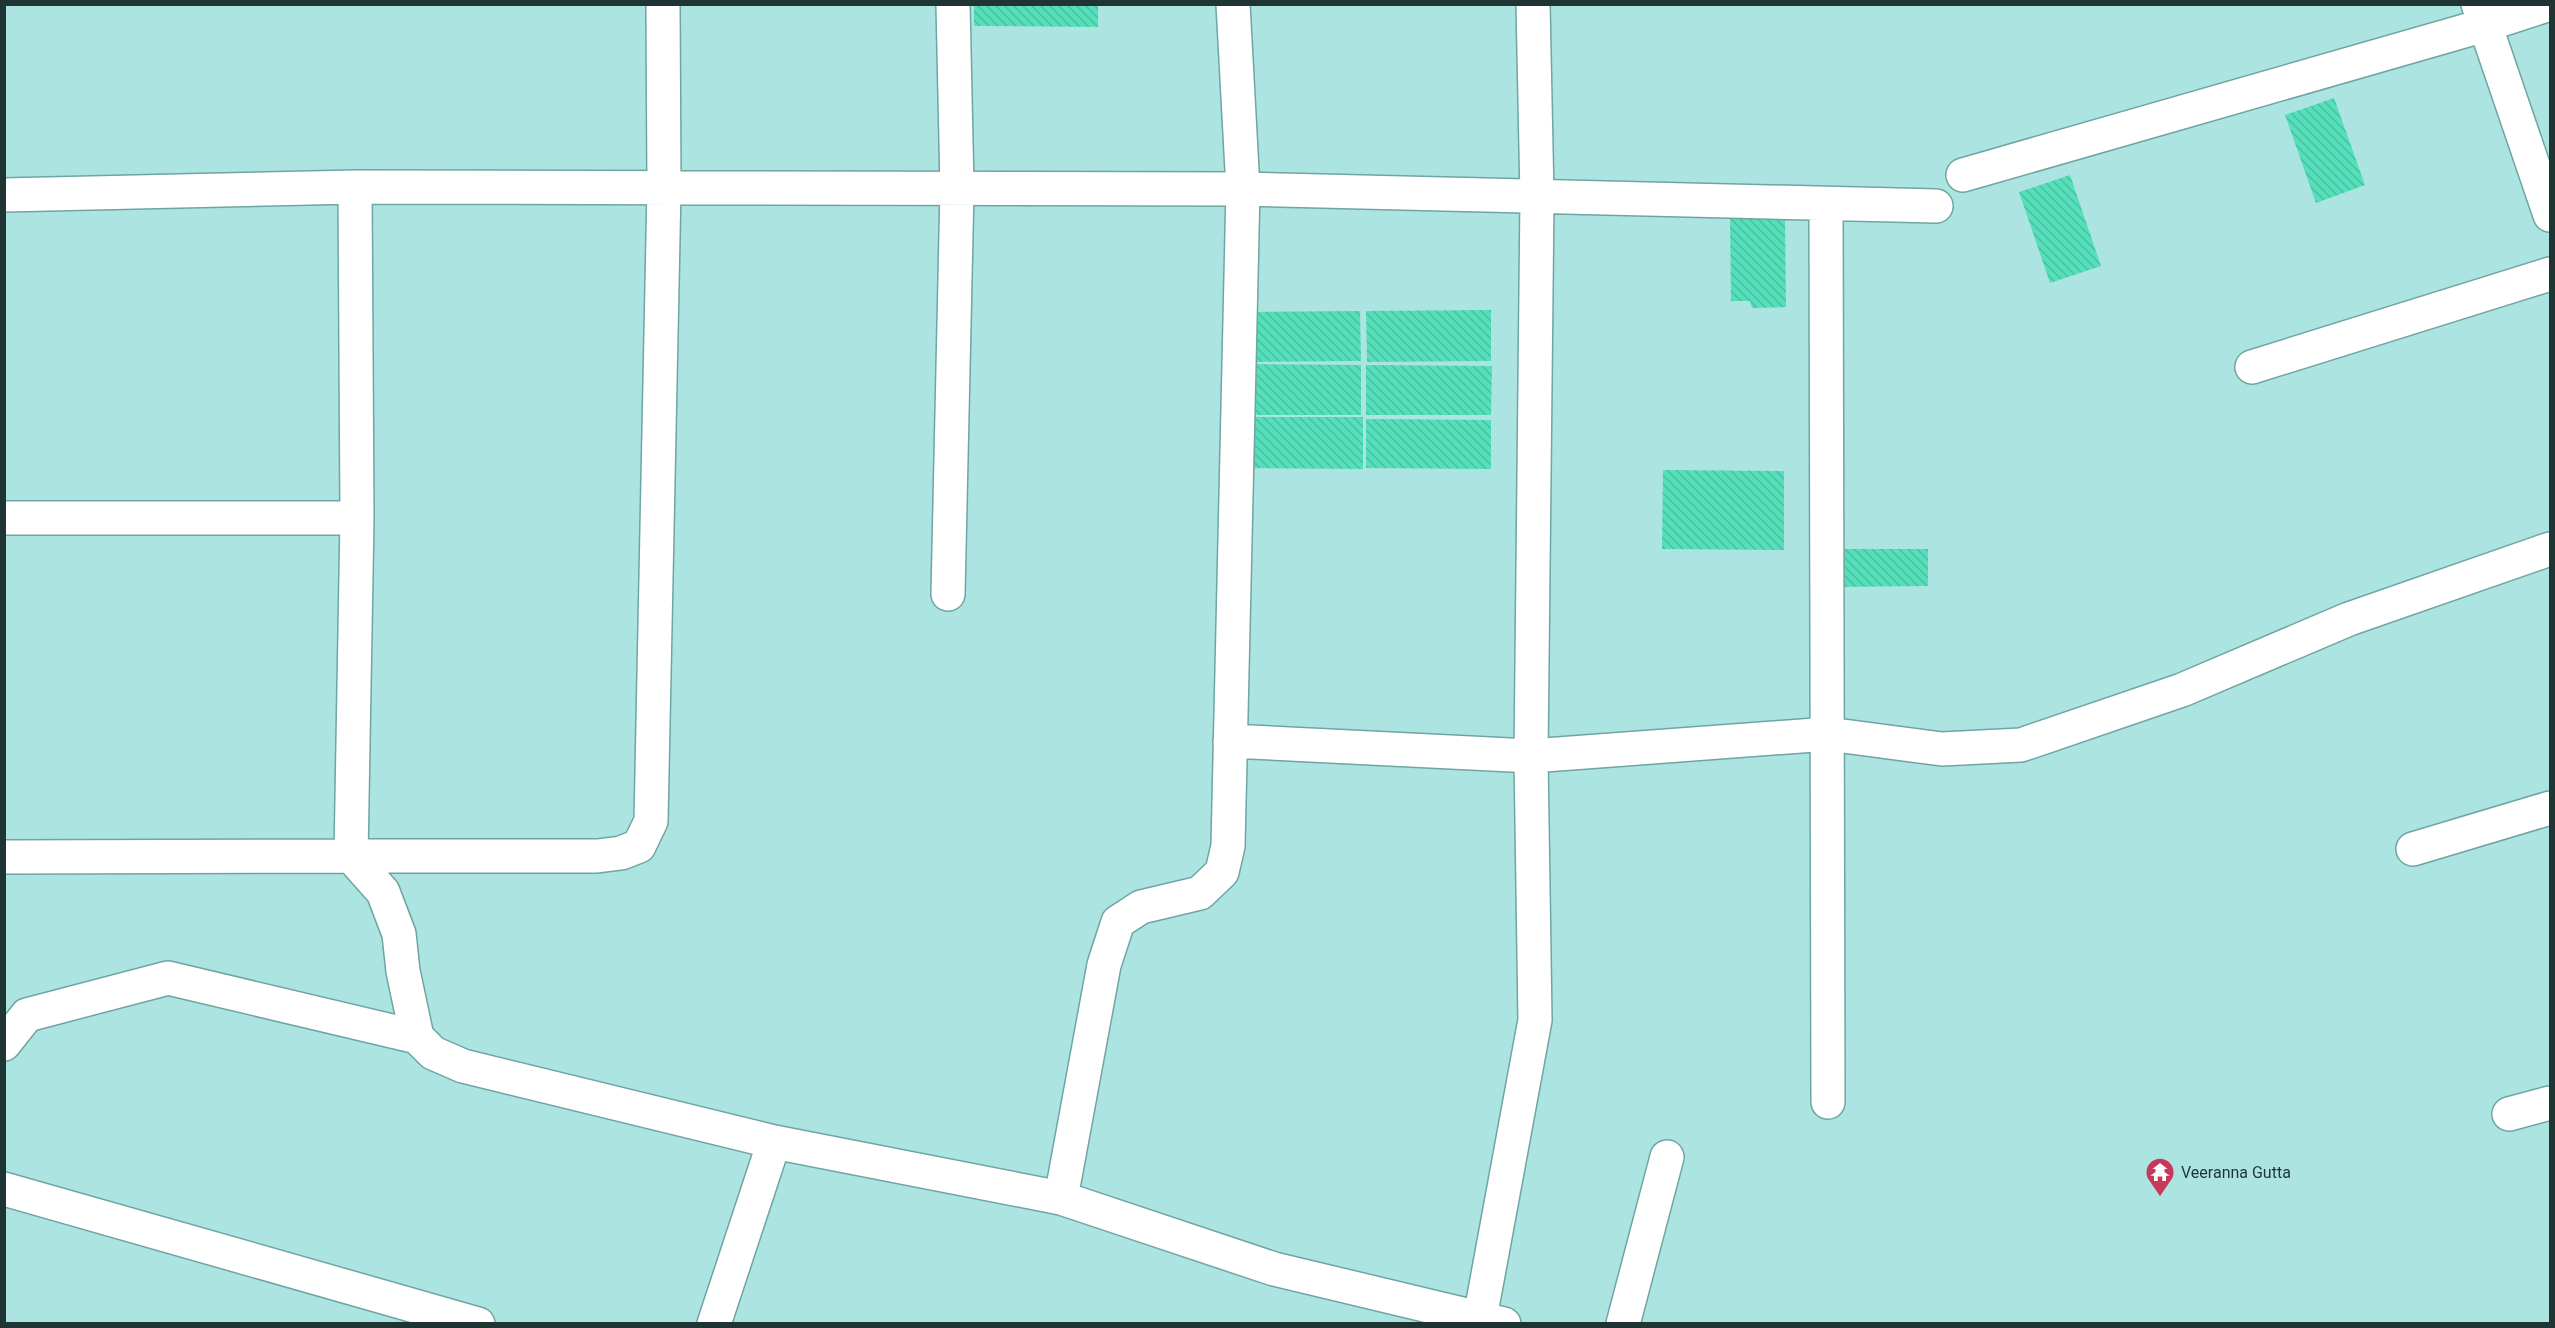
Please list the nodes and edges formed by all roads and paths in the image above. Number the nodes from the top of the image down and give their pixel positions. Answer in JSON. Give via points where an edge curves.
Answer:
{"nodes":[{"id":1,"x":663,"y":4,"type":"edge"},
{"id":2,"x":953,"y":4,"type":"edge"},
{"id":3,"x":1233,"y":4,"type":"edge"},
{"id":4,"x":1533,"y":4,"type":"edge"},
{"id":5,"x":2550,"y":4,"type":"edge"},
{"id":6,"x":2482,"y":15,"type":"edge"},
{"id":7,"x":1963,"y":175,"type":"dead end"},
{"id":8,"x":355,"y":187,"type":"junction"},
{"id":9,"x":664,"y":188,"type":"junction"},
{"id":10,"x":957,"y":188,"type":"junction"},
{"id":11,"x":1243,"y":189,"type":"junction"},
{"id":12,"x":4,"y":195,"type":"edge"},
{"id":13,"x":1538,"y":196,"type":"junction"},
{"id":14,"x":1826,"y":204,"type":"junction"},
{"id":15,"x":1936,"y":206,"type":"dead end"},
{"id":16,"x":2550,"y":215,"type":"edge"},
{"id":17,"x":2550,"y":274,"type":"edge"},
{"id":18,"x":2252,"y":367,"type":"dead end"},
{"id":19,"x":4,"y":518,"type":"edge"},
{"id":20,"x":357,"y":518,"type":"junction"},
{"id":21,"x":2550,"y":549,"type":"edge"},
{"id":22,"x":948,"y":594,"type":"dead end"},
{"id":23,"x":1828,"y":734,"type":"junction"},
{"id":24,"x":1230,"y":741,"type":"junction"},
{"id":25,"x":1531,"y":756,"type":"junction"},
{"id":26,"x":2550,"y":808,"type":"edge"},
{"id":27,"x":2413,"y":849,"type":"dead end"},
{"id":28,"x":351,"y":856,"type":"junction"},
{"id":29,"x":4,"y":857,"type":"edge"},
{"id":30,"x":417,"y":1037,"type":"junction"},
{"id":31,"x":4,"y":1044,"type":"edge"},
{"id":32,"x":1828,"y":1102,"type":"dead end"},
{"id":33,"x":2550,"y":1103,"type":"edge"},
{"id":34,"x":2509,"y":1114,"type":"dead end"},
{"id":35,"x":774,"y":1142,"type":"junction"},
{"id":36,"x":1668,"y":1157,"type":"dead end"},
{"id":37,"x":4,"y":1189,"type":"edge"},
{"id":38,"x":1061,"y":1198,"type":"junction"},
{"id":39,"x":1492,"y":1321,"type":"edge"},
{"id":40,"x":478,"y":1323,"type":"edge"},
{"id":41,"x":714,"y":1323,"type":"edge"},
{"id":42,"x":1623,"y":1323,"type":"edge"}],
"edges":[{"from":1,"to":9,"type":"street"},
{"from":2,"to":10,"type":"street"},
{"from":3,"to":11,"type":"street"},
{"from":4,"to":13,"type":"street"},
{"from":5,"to":6,"type":"street"},
{"from":6,"to":7,"type":"street"},
{"from":6,"to":16,"type":"street"},
{"from":8,"to":9,"type":"street"},
{"from":8,"to":12,"type":"street"},
{"from":8,"to":20,"type":"street"},
{"from":9,"to":10,"type":"street"},
{"from":9,"to":28,"type":"street","via":[[651,821],[639,846],[597,856]]},
{"from":10,"to":11,"type":"street"},
{"from":10,"to":22,"type":"street"},
{"from":11,"to":13,"type":"street"},
{"from":11,"to":24,"type":"street"},
{"from":13,"to":14,"type":"street"},
{"from":13,"to":25,"type":"street"},
{"from":14,"to":15,"type":"street"},
{"from":14,"to":23,"type":"street"},
{"from":17,"to":18,"type":"street"},
{"from":19,"to":20,"type":"street"},
{"from":20,"to":28,"type":"street"},
{"from":21,"to":23,"type":"street","via":[[2349,619],[2182,690],[2021,745],[1942,749]]},
{"from":23,"to":25,"type":"street"},
{"from":23,"to":32,"type":"street"},
{"from":24,"to":25,"type":"street"},
{"from":24,"to":38,"type":"street","via":[[1228,846],[1222,872],[1200,893],[1142,907],[1118,922],[1104,965]]},
{"from":25,"to":39,"type":"street","via":[[1535,1020]]},
{"from":26,"to":27,"type":"street"},
{"from":28,"to":29,"type":"street"},
{"from":28,"to":30,"type":"street","via":[[383,892],[399,934]]},
{"from":30,"to":31,"type":"street","via":[[168,978],[27,1015]]},
{"from":30,"to":35,"type":"street","via":[[433,1053],[463,1066]]},
{"from":33,"to":34,"type":"street"},
{"from":35,"to":38,"type":"street"},
{"from":35,"to":41,"type":"street"},
{"from":36,"to":42,"type":"street"},
{"from":37,"to":40,"type":"street"},
{"from":38,"to":39,"type":"street","via":[[1274,1269]]}]}
